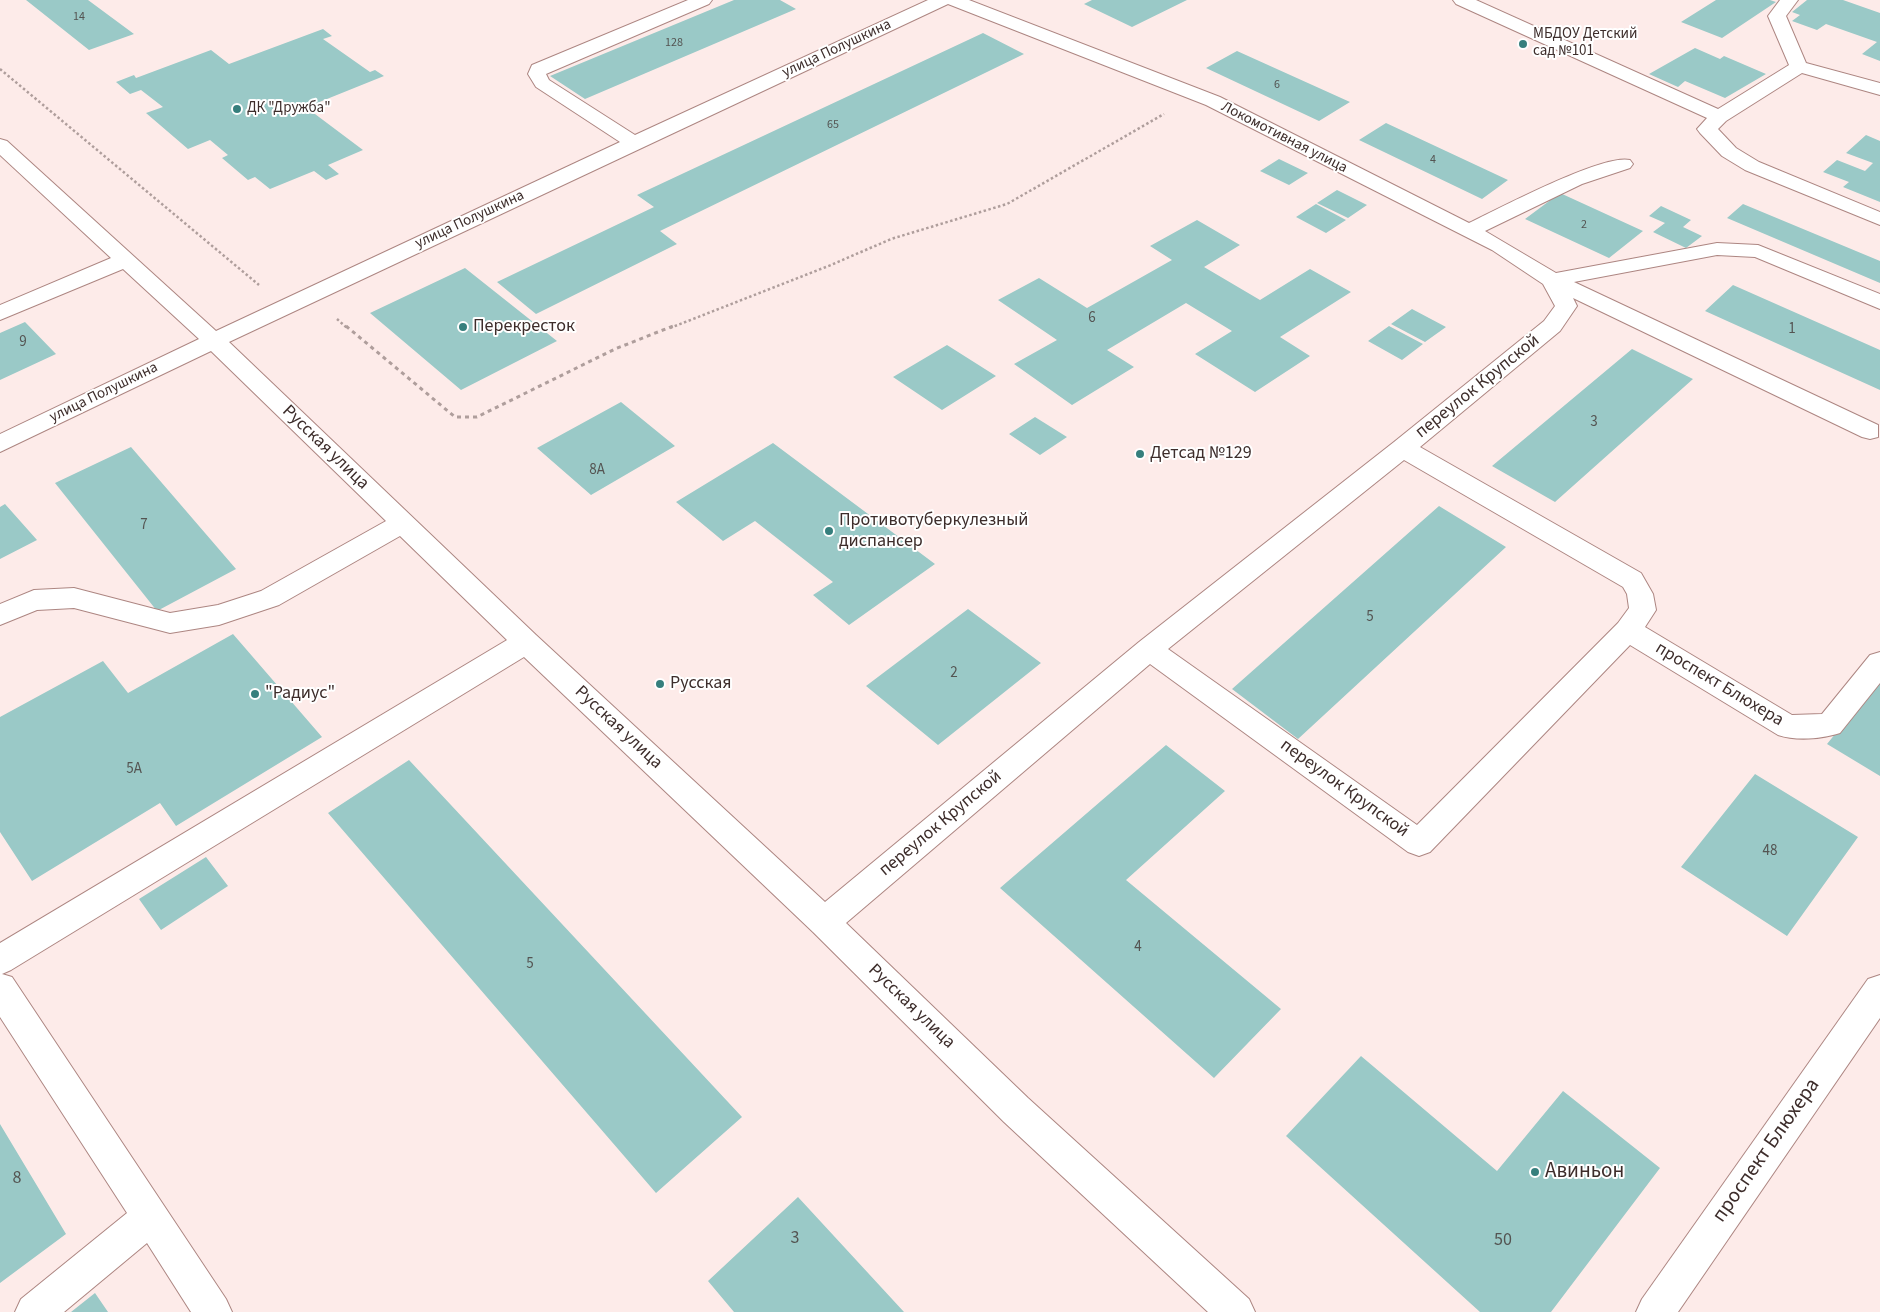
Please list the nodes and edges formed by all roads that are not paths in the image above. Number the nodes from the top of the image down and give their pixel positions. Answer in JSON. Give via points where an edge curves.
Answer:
{"nodes":[{"id":1,"x":703,"y":0,"type":"edge"},
{"id":2,"x":954,"y":0,"type":"edge"},
{"id":3,"x":1462,"y":0,"type":"edge"},
{"id":4,"x":1789,"y":0,"type":"edge"},
{"id":5,"x":931,"y":2,"type":"edge"},
{"id":6,"x":1799,"y":67,"type":"junction"},
{"id":7,"x":1880,"y":90,"type":"edge"},
{"id":8,"x":1719,"y":117,"type":"junction"},
{"id":9,"x":634,"y":143,"type":"junction"},
{"id":10,"x":0,"y":145,"type":"edge"},
{"id":11,"x":1623,"y":164,"type":"dead end"},
{"id":12,"x":1880,"y":219,"type":"edge"},
{"id":13,"x":1468,"y":231,"type":"junction"},
{"id":14,"x":126,"y":260,"type":"junction"},
{"id":15,"x":1552,"y":280,"type":"junction"},
{"id":16,"x":1880,"y":302,"type":"edge"},
{"id":17,"x":0,"y":313,"type":"edge"},
{"id":18,"x":1552,"y":326,"type":"joint"},
{"id":19,"x":213,"y":340,"type":"junction"},
{"id":20,"x":1870,"y":430,"type":"dead end"},
{"id":21,"x":0,"y":444,"type":"edge"},
{"id":22,"x":1403,"y":448,"type":"junction"},
{"id":23,"x":403,"y":523,"type":"junction"},
{"id":24,"x":0,"y":615,"type":"edge"},
{"id":25,"x":1638,"y":636,"type":"junction"},
{"id":26,"x":526,"y":642,"type":"junction"},
{"id":27,"x":1149,"y":649,"type":"junction"},
{"id":28,"x":1880,"y":663,"type":"edge"},
{"id":29,"x":824,"y":922,"type":"junction"},
{"id":30,"x":0,"y":960,"type":"edge"},
{"id":31,"x":0,"y":988,"type":"edge"},
{"id":32,"x":1880,"y":990,"type":"edge"},
{"id":33,"x":150,"y":1217,"type":"junction"},
{"id":34,"x":34,"y":1312,"type":"edge"},
{"id":35,"x":213,"y":1312,"type":"edge"},
{"id":36,"x":1236,"y":1312,"type":"edge"},
{"id":37,"x":1655,"y":1312,"type":"edge"}],
"edges":[{"from":1,"to":9,"type":"street","via":[[538,70],[542,83]]},
{"from":2,"to":13,"type":"street","name":"Локомотивная улица","via":[[1196,95]]},
{"from":3,"to":8,"type":"street"},
{"from":4,"to":6,"type":"street","via":[[1777,16]]},
{"from":5,"to":9,"type":"street","name":"улица Полушкина"},
{"from":6,"to":7,"type":"street"},
{"from":6,"to":8,"type":"street"},
{"from":8,"to":12,"type":"street","via":[[1707,129],[1729,152],[1752,166]]},
{"from":9,"to":19,"type":"street","name":"улица Полушкина"},
{"from":10,"to":14,"type":"street","name":"Русская улица"},
{"from":11,"to":13,"type":"street","via":[[1575,180]]},
{"from":13,"to":15,"type":"street","name":"Локомотивная улица","via":[[1499,246]]},
{"from":14,"to":17,"type":"street"},
{"from":14,"to":19,"type":"street","name":"Русская улица"},
{"from":15,"to":16,"type":"street","via":[[1717,249],[1758,251]]},
{"from":15,"to":18,"type":"street","name":"Локомотивная улица","via":[[1566,306]]},
{"from":15,"to":20,"type":"street"},
{"from":18,"to":22,"type":"street","name":"переулок Крупской"},
{"from":19,"to":21,"type":"street","name":"улица Полушкина"},
{"from":19,"to":23,"type":"street","name":"Русская улица"},
{"from":22,"to":25,"type":"street","name":"переулок Крупской","via":[[1632,580],[1640,594],[1643,610]]},
{"from":22,"to":27,"type":"street","name":"переулок Крупской"},
{"from":23,"to":24,"type":"street","via":[[270,598],[219,615],[170,623],[74,598],[34,600]]},
{"from":23,"to":26,"type":"street","name":"Русская улица"},
{"from":25,"to":27,"type":"street","name":"переулок Крупской","via":[[1420,843]]},
{"from":25,"to":28,"type":"street","name":"проспект Блюхера","via":[[1788,727],[1830,725]]},
{"from":26,"to":29,"type":"street","name":"Русская улица"},
{"from":26,"to":30,"type":"street"},
{"from":27,"to":29,"type":"street","name":"переулок Крупской"},
{"from":29,"to":36,"type":"street","name":"Русская улица","via":[[1016,1110]]},
{"from":31,"to":33,"type":"street"},
{"from":32,"to":37,"type":"street","name":"проспект Блюхера"},
{"from":33,"to":34,"type":"street"},
{"from":33,"to":35,"type":"street"}]}
